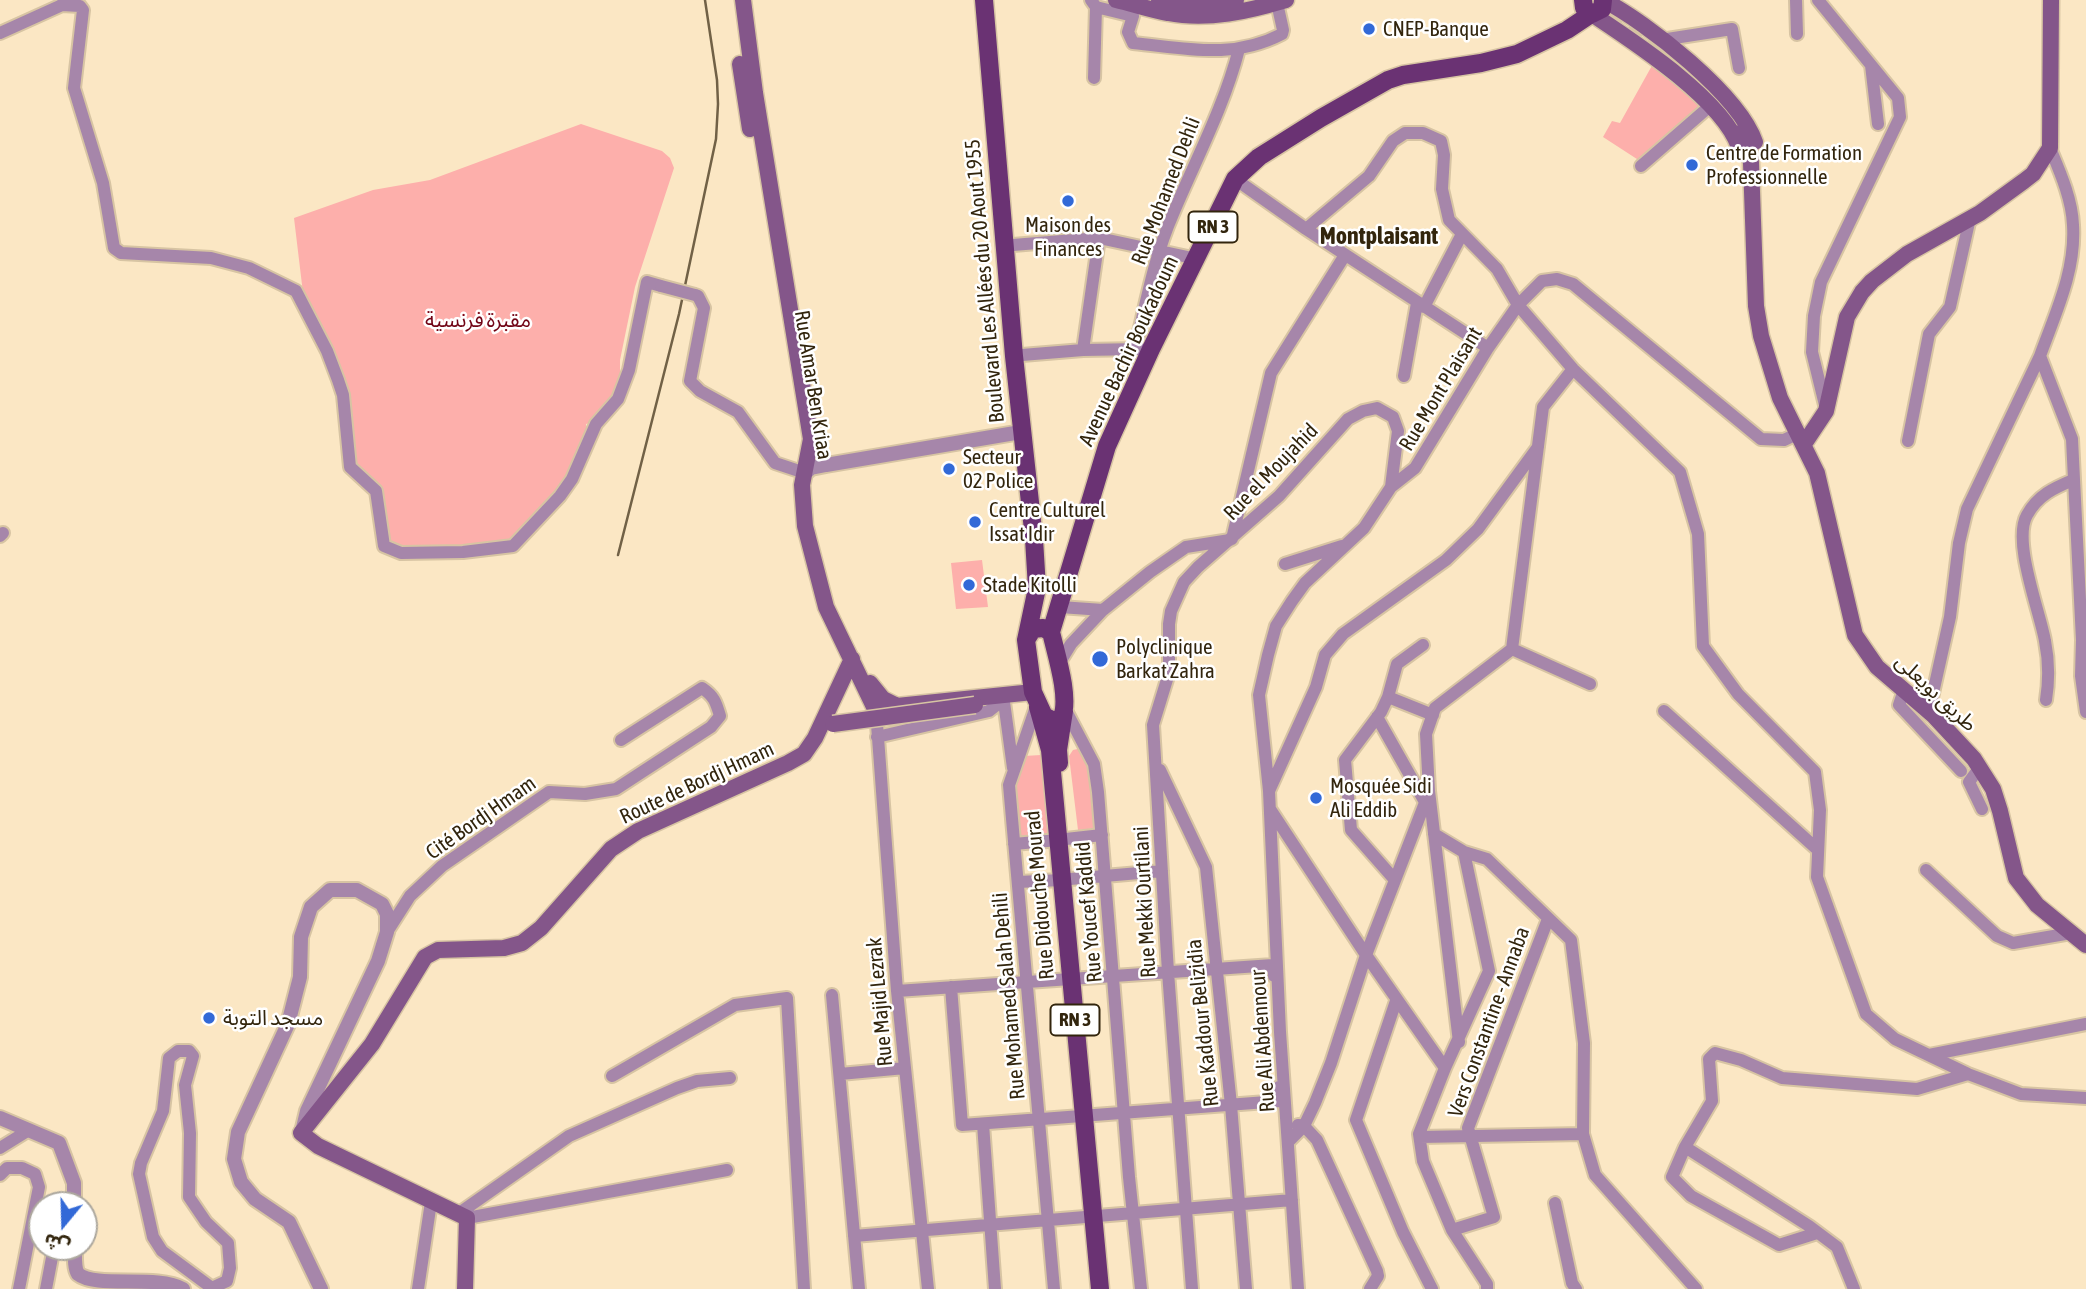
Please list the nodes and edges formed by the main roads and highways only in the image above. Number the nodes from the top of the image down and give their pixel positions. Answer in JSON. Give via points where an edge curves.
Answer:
{"nodes":[{"id":1,"x":732,"y":0,"type":"edge"},
{"id":2,"x":743,"y":0,"type":"edge"},
{"id":3,"x":984,"y":0,"type":"edge"},
{"id":4,"x":992,"y":0,"type":"edge"},
{"id":5,"x":1116,"y":0,"type":"edge"},
{"id":6,"x":1159,"y":0,"type":"edge"},
{"id":7,"x":1236,"y":0,"type":"edge"},
{"id":8,"x":2051,"y":0,"type":"edge"},
{"id":9,"x":1282,"y":1,"type":"edge"},
{"id":10,"x":1589,"y":5,"type":"edge"},
{"id":11,"x":1742,"y":132,"type":"tunnel mouth"},
{"id":12,"x":1752,"y":174,"type":"junction"},
{"id":13,"x":1801,"y":439,"type":"junction"},
{"id":14,"x":805,"y":473,"type":"junction"},
{"id":15,"x":1047,"y":617,"type":"junction"},
{"id":16,"x":852,"y":659,"type":"junction"},
{"id":17,"x":1036,"y":700,"type":"junction"},
{"id":18,"x":1064,"y":709,"type":"junction"},
{"id":19,"x":876,"y":711,"type":"road end"},
{"id":20,"x":815,"y":738,"type":"junction"},
{"id":21,"x":1062,"y":840,"type":"junction"},
{"id":22,"x":2086,"y":945,"type":"edge"},
{"id":23,"x":1096,"y":1217,"type":"junction"},
{"id":24,"x":465,"y":1289,"type":"edge"},
{"id":25,"x":1100,"y":1289,"type":"edge"},
{"id":26,"x":1106,"y":1289,"type":"edge"}],
"edges":[{"from":1,"to":14,"type":"main road","name":"Rue Amar Ben Kriaa"},
{"from":2,"to":14,"type":"main road","name":"Rue Amar Ben Kriaa","via":[[811,439]]},
{"from":3,"to":15,"type":"main road","name":"Boulevard Les Allées du 20 Aout 1955","via":[[1021,432],[1037,588]]},
{"from":4,"to":15,"type":"main road","name":"Boulevard Les Allées du 20 Aout 1955"},
{"from":5,"to":9,"type":"main road","via":[[1192,16]]},
{"from":6,"to":7,"type":"main road","via":[[1185,4]]},
{"from":8,"to":13,"type":"main road","via":[[2050,148],[2033,174],[1907,254],[1862,292],[1847,317],[1826,411]]},
{"from":10,"to":12,"type":"main road","via":[[1710,106],[1735,137]]},
{"from":10,"to":12,"type":"main road","via":[[1629,16],[1716,88],[1748,123],[1758,150]]},
{"from":10,"to":15,"type":"main road","name":"Avenue Bachir Boukadoum","number":"RN 3","via":[[1555,35],[1523,52],[1388,80],[1259,157],[1235,179],[1197,259],[1143,349]]},
{"from":11,"to":12,"type":"main road"},
{"from":12,"to":13,"type":"main road","name":"طريق بويعلى","via":[[1761,336],[1780,398]]},
{"from":13,"to":22,"type":"main road","name":"طريق بويعلى","via":[[1817,473],[1855,635],[1877,667],[1929,711],[1980,767],[1993,789],[2016,878],[2037,905]]},
{"from":14,"to":16,"type":"main road","via":[[805,526],[827,607]]},
{"from":15,"to":17,"type":"main road","name":"Rue Didouche Mourad"},
{"from":15,"to":18,"type":"main road","name":"Rue Didouche Mourad"},
{"from":16,"to":17,"type":"main road","via":[[883,699],[897,706]]},
{"from":16,"to":19,"type":"main road"},
{"from":16,"to":20,"type":"main road","name":"Route de Bordj Hmam"},
{"from":17,"to":18,"type":"main road","via":[[1044,716],[1054,721],[1062,717]]},
{"from":17,"to":20,"type":"main road","bridge":true,"via":[[833,724]]},
{"from":17,"to":21,"type":"main road","name":"Rue Didouche Mourad","number":"RN 3","via":[[1050,750]]},
{"from":18,"to":21,"type":"main road","name":"Rue Didouche Mourad","number":"RN 3","via":[[1058,750]]},
{"from":20,"to":24,"type":"main road","name":"Route de Bordj Hmam","via":[[804,754],[788,763],[638,831],[611,849],[522,943],[438,950],[425,957],[372,1044],[301,1133],[318,1146],[463,1216]]},
{"from":21,"to":23,"type":"main road","name":"Rue Didouche Mourad","number":"RN 3"},
{"from":23,"to":25,"type":"main road","name":"Rue Didouche Mourad","number":"RN 3"},
{"from":23,"to":26,"type":"main road","name":"Rue Didouche Mourad","number":"RN 3"}]}
